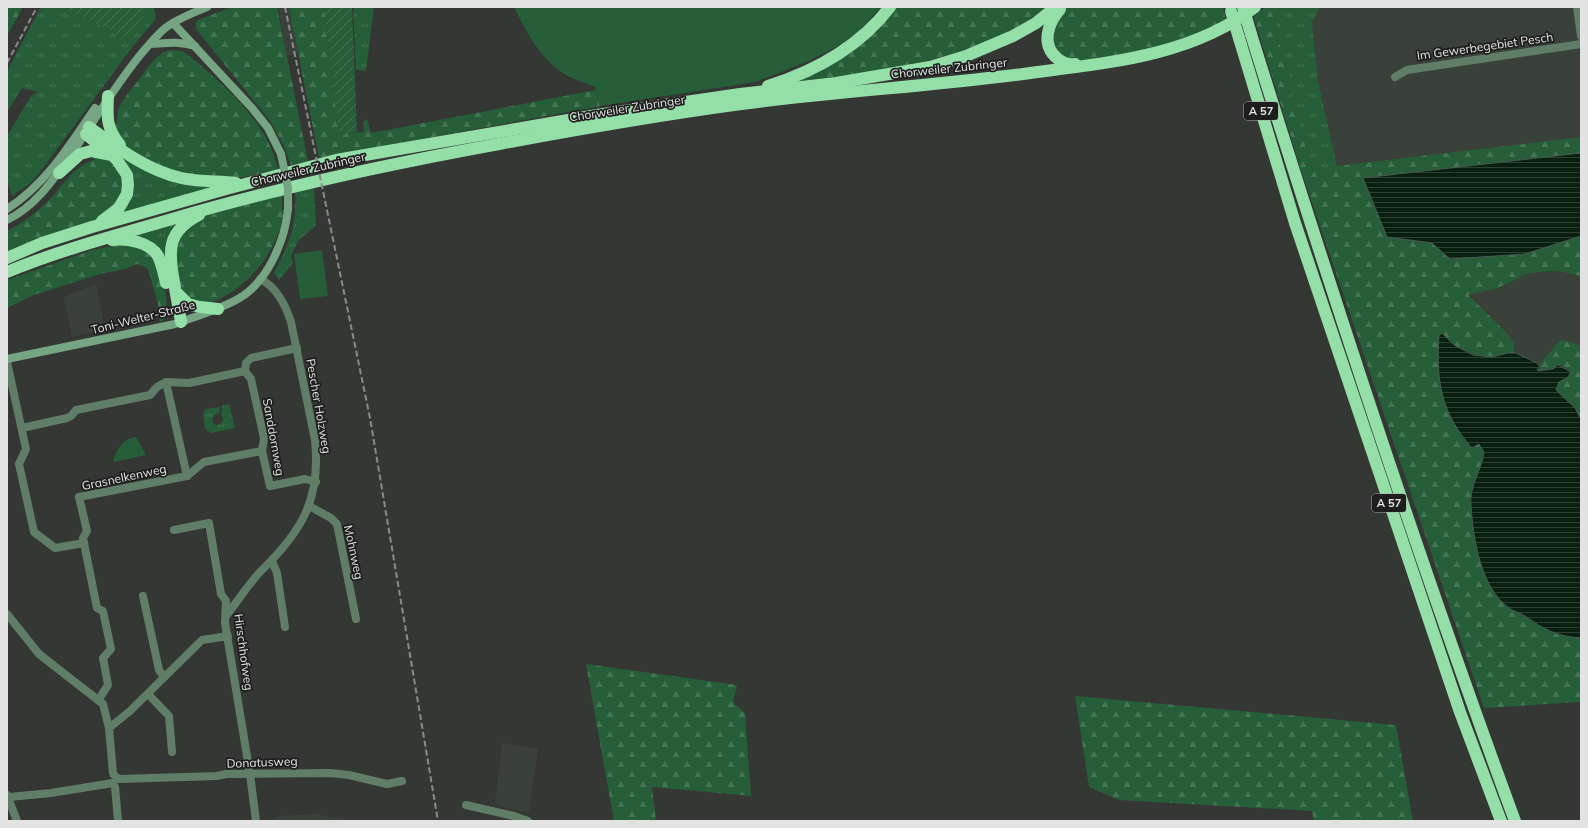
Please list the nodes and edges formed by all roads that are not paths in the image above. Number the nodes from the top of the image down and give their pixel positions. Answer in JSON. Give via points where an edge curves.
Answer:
{"nodes":[{"id":1,"x":207,"y":7,"type":"edge"},
{"id":2,"x":890,"y":7,"type":"edge"},
{"id":3,"x":1056,"y":7,"type":"edge"},
{"id":4,"x":1063,"y":7,"type":"edge"},
{"id":5,"x":1243,"y":7,"type":"edge"},
{"id":6,"x":1255,"y":7,"type":"edge"},
{"id":7,"x":1577,"y":7,"type":"edge"},
{"id":8,"x":1230,"y":9,"type":"edge"},
{"id":9,"x":173,"y":23,"type":"junction"},
{"id":10,"x":1581,"y":36,"type":"edge"},
{"id":11,"x":150,"y":44,"type":"junction"},
{"id":12,"x":1581,"y":44,"type":"edge"},
{"id":13,"x":196,"y":46,"type":"junction"},
{"id":14,"x":1100,"y":64,"type":"junction"},
{"id":15,"x":1395,"y":77,"type":"dead end"},
{"id":16,"x":740,"y":94,"type":"junction"},
{"id":17,"x":108,"y":96,"type":"junction"},
{"id":18,"x":84,"y":129,"type":"junction"},
{"id":19,"x":126,"y":152,"type":"junction"},
{"id":20,"x":112,"y":155,"type":"junction"},
{"id":21,"x":59,"y":172,"type":"junction"},
{"id":22,"x":247,"y":184,"type":"junction"},
{"id":23,"x":233,"y":201,"type":"junction"},
{"id":24,"x":7,"y":209,"type":"edge"},
{"id":25,"x":7,"y":220,"type":"edge"},
{"id":26,"x":92,"y":227,"type":"junction"},
{"id":27,"x":89,"y":243,"type":"junction"},
{"id":28,"x":7,"y":258,"type":"edge"},
{"id":29,"x":7,"y":272,"type":"edge"},
{"id":30,"x":260,"y":279,"type":"junction"},
{"id":31,"x":176,"y":292,"type":"junction"},
{"id":32,"x":218,"y":309,"type":"junction"},
{"id":33,"x":178,"y":323,"type":"junction"},
{"id":34,"x":297,"y":348,"type":"junction"},
{"id":35,"x":7,"y":359,"type":"edge"},
{"id":36,"x":7,"y":362,"type":"edge"},
{"id":37,"x":245,"y":371,"type":"junction"},
{"id":38,"x":166,"y":382,"type":"junction"},
{"id":39,"x":22,"y":428,"type":"junction"},
{"id":40,"x":262,"y":451,"type":"junction"},
{"id":41,"x":187,"y":476,"type":"junction"},
{"id":42,"x":316,"y":482,"type":"junction"},
{"id":43,"x":309,"y":506,"type":"junction"},
{"id":44,"x":174,"y":530,"type":"dead end"},
{"id":45,"x":84,"y":543,"type":"junction"},
{"id":46,"x":272,"y":561,"type":"junction"},
{"id":47,"x":143,"y":596,"type":"dead end"},
{"id":48,"x":7,"y":614,"type":"edge"},
{"id":49,"x":226,"y":616,"type":"junction"},
{"id":50,"x":356,"y":619,"type":"dead end"},
{"id":51,"x":285,"y":627,"type":"dead end"},
{"id":52,"x":228,"y":636,"type":"junction"},
{"id":53,"x":164,"y":677,"type":"junction"},
{"id":54,"x":148,"y":694,"type":"junction"},
{"id":55,"x":99,"y":700,"type":"junction"},
{"id":56,"x":109,"y":728,"type":"junction"},
{"id":57,"x":172,"y":752,"type":"dead end"},
{"id":58,"x":250,"y":774,"type":"junction"},
{"id":59,"x":402,"y":781,"type":"dead end"},
{"id":60,"x":8,"y":796,"type":"edge"},
{"id":61,"x":466,"y":805,"type":"dead end"},
{"id":62,"x":17,"y":821,"type":"edge"},
{"id":63,"x":118,"y":821,"type":"edge"},
{"id":64,"x":256,"y":821,"type":"edge"},
{"id":65,"x":528,"y":821,"type":"edge"},
{"id":66,"x":1500,"y":821,"type":"edge"},
{"id":67,"x":1515,"y":821,"type":"edge"}],
"edges":[{"from":1,"to":9,"type":"street"},
{"from":2,"to":16,"type":"highway","name":"Chorweiler Zubringer","via":[[867,33],[831,59],[785,80]]},
{"from":3,"to":16,"type":"highway","name":"Chorweiler Zubringer","via":[[1029,28],[983,50],[930,67],[836,83]]},
{"from":4,"to":14,"type":"highway","via":[[1055,16],[1048,32],[1048,45],[1053,54],[1068,64]]},
{"from":5,"to":67,"type":"highway","number":"A 57","bridge":true,"via":[[1347,334],[1474,709]]},
{"from":6,"to":14,"type":"highway","name":"Chorweiler Zubringer","via":[[1219,30],[1178,47]]},
{"from":7,"to":10,"type":"street"},
{"from":8,"to":66,"type":"highway","number":"A 57","bridge":true,"via":[[1297,231]]},
{"from":9,"to":11,"type":"street"},
{"from":9,"to":13,"type":"street","name":"Toni-Welter-Straße"},
{"from":11,"to":13,"type":"street","via":[[182,42]]},
{"from":11,"to":17,"type":"street"},
{"from":12,"to":15,"type":"street","name":"Im Gewerbegebiet Pesch","via":[[1407,70]]},
{"from":13,"to":30,"type":"street","name":"Toni-Welter-Straße","bridge":true,"via":[[268,128],[281,154],[288,183],[286,222],[281,242]]},
{"from":14,"to":23,"type":"highway","name":"Chorweiler Zubringer","via":[[740,104],[602,125],[422,158]]},
{"from":16,"to":22,"type":"highway","name":"Chorweiler Zubringer","via":[[596,115],[336,160]]},
{"from":17,"to":18,"type":"street"},
{"from":17,"to":19,"type":"highway","via":[[107,120],[110,130]]},
{"from":18,"to":19,"type":"highway"},
{"from":18,"to":20,"type":"highway","via":[[92,140]]},
{"from":18,"to":21,"type":"street"},
{"from":18,"to":24,"type":"street","via":[[41,181]]},
{"from":19,"to":22,"type":"highway","via":[[156,170],[182,178]]},
{"from":20,"to":21,"type":"highway","via":[[91,151],[80,154]]},
{"from":20,"to":26,"type":"highway","via":[[125,171],[127,194],[119,208]]},
{"from":21,"to":25,"type":"street","via":[[32,204]]},
{"from":22,"to":26,"type":"highway","name":"Chorweiler Zubringer"},
{"from":23,"to":27,"type":"highway","name":"Chorweiler Zubringer"},
{"from":23,"to":31,"type":"highway","via":[[192,219],[177,232],[169,250]]},
{"from":26,"to":28,"type":"highway","name":"Chorweiler Zubringer","via":[[42,243]]},
{"from":27,"to":29,"type":"highway","name":"Chorweiler Zubringer"},
{"from":27,"to":33,"type":"highway","via":[[118,239],[132,241],[145,245],[157,254]]},
{"from":30,"to":32,"type":"street","name":"Toni-Welter-Straße","via":[[239,299]]},
{"from":30,"to":34,"type":"street","name":"Pescher Holzweg","via":[[266,281],[286,309]]},
{"from":31,"to":32,"type":"highway","via":[[188,304]]},
{"from":31,"to":33,"type":"highway"},
{"from":32,"to":33,"type":"street","name":"Toni-Welter-Straße"},
{"from":33,"to":35,"type":"street","name":"Toni-Welter-Straße"},
{"from":34,"to":37,"type":"street","via":[[251,358],[246,363]]},
{"from":34,"to":42,"type":"street","name":"Pescher Holzweg","via":[[315,440]]},
{"from":36,"to":39,"type":"street"},
{"from":37,"to":38,"type":"street","via":[[189,383]]},
{"from":37,"to":40,"type":"street","name":"Sanddornweg","via":[[251,379],[264,438]]},
{"from":38,"to":39,"type":"street","via":[[150,395],[76,410],[67,418]]},
{"from":38,"to":41,"type":"street"},
{"from":39,"to":45,"type":"street","via":[[26,449],[19,464],[34,532],[55,548]]},
{"from":40,"to":41,"type":"street","name":"Grasnelkenweg","via":[[204,462]]},
{"from":40,"to":42,"type":"street","name":"Sanddornweg","via":[[270,486],[305,479]]},
{"from":41,"to":45,"type":"street","name":"Grasnelkenweg","via":[[79,497],[87,531],[83,538]]},
{"from":42,"to":43,"type":"street","name":"Pescher Holzweg"},
{"from":43,"to":46,"type":"street","name":"Pescher Holzweg","via":[[296,531]]},
{"from":43,"to":50,"type":"street","name":"Mohnweg","via":[[337,524]]},
{"from":44,"to":49,"type":"street","name":"Hirschhofweg","via":[[209,523],[220,594],[226,601]]},
{"from":45,"to":55,"type":"street","name":"Grasnelkenweg","via":[[98,608],[103,611],[111,649],[104,658],[108,685]]},
{"from":46,"to":49,"type":"street","name":"Pescher Holzweg"},
{"from":46,"to":51,"type":"street","via":[[277,573]]},
{"from":47,"to":53,"type":"street","via":[[159,670]]},
{"from":48,"to":55,"type":"street","via":[[39,654]]},
{"from":49,"to":52,"type":"street","name":"Hirschhofweg"},
{"from":52,"to":53,"type":"street","via":[[202,640]]},
{"from":52,"to":58,"type":"street","name":"Hirschhofweg"},
{"from":53,"to":54,"type":"street"},
{"from":54,"to":56,"type":"street"},
{"from":54,"to":57,"type":"street","via":[[169,716]]},
{"from":55,"to":56,"type":"street","via":[[104,704]]},
{"from":56,"to":58,"type":"street","name":"Donatusweg","via":[[113,773],[122,780]]},
{"from":58,"to":59,"type":"street","name":"Donatusweg","via":[[330,773],[387,784]]},
{"from":58,"to":64,"type":"street","name":"Hirschhofweg"},
{"from":60,"to":62,"type":"street"},
{"from":60,"to":63,"type":"street","via":[[51,793],[113,783]]},
{"from":61,"to":65,"type":"street"}]}
